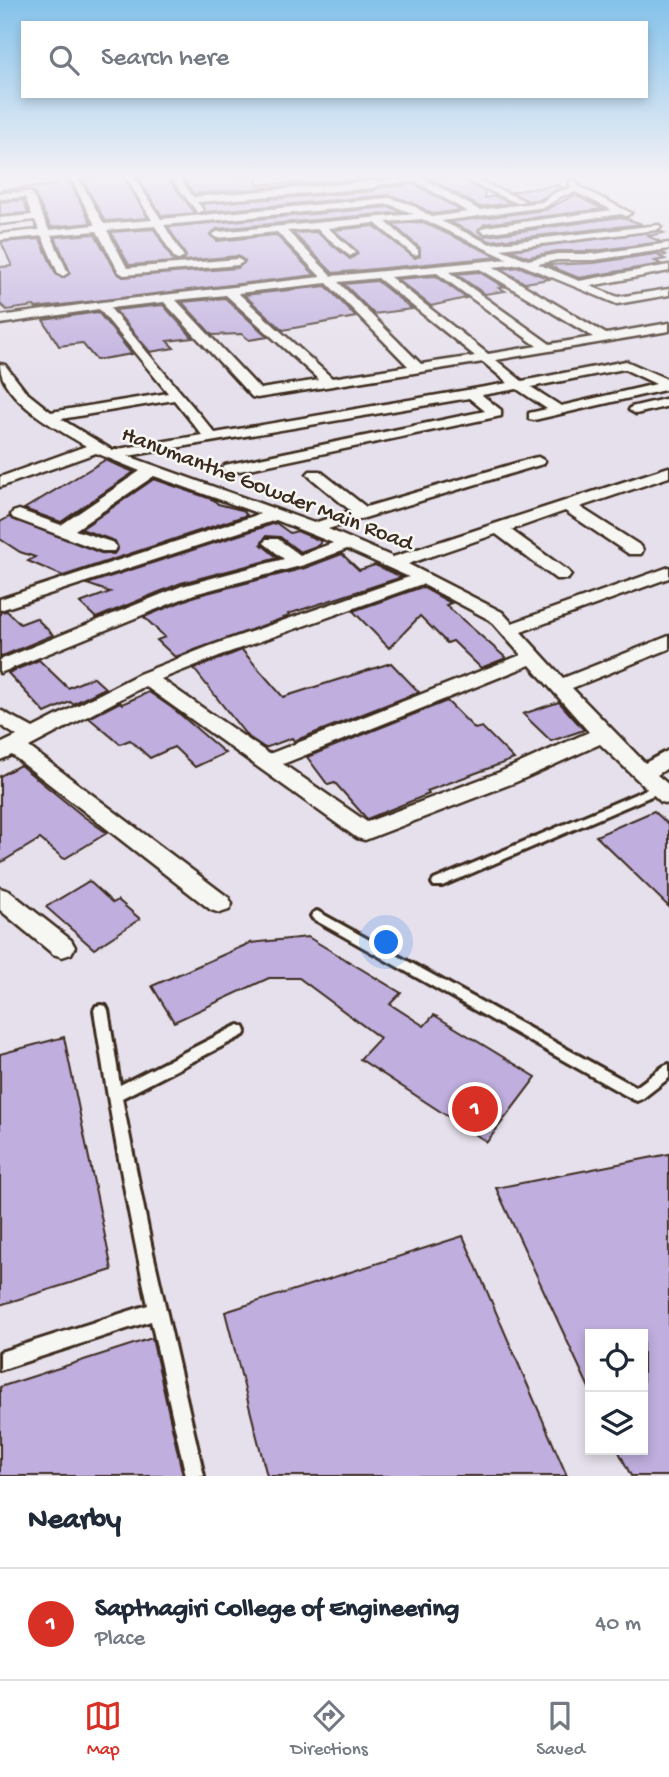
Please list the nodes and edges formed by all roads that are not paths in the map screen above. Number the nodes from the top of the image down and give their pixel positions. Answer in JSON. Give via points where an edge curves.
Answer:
{"nodes":[{"id":1,"x":49,"y":246,"type":"edge"},
{"id":2,"x":110,"y":246,"type":"edge"},
{"id":3,"x":172,"y":246,"type":"edge"},
{"id":4,"x":225,"y":246,"type":"edge"},
{"id":5,"x":243,"y":246,"type":"edge"},
{"id":6,"x":295,"y":246,"type":"edge"},
{"id":7,"x":343,"y":246,"type":"edge"},
{"id":8,"x":408,"y":246,"type":"edge"},
{"id":9,"x":486,"y":246,"type":"edge"},
{"id":10,"x":508,"y":246,"type":"edge"},
{"id":11,"x":669,"y":246,"type":"edge"},
{"id":12,"x":490,"y":248,"type":"junction"},
{"id":13,"x":230,"y":252,"type":"junction"},
{"id":14,"x":415,"y":252,"type":"dead end"},
{"id":15,"x":351,"y":253,"type":"dead end"},
{"id":16,"x":468,"y":255,"type":"dead end"},
{"id":17,"x":179,"y":257,"type":"dead end"},
{"id":18,"x":526,"y":262,"type":"junction"},
{"id":19,"x":483,"y":266,"type":"junction"},
{"id":20,"x":669,"y":268,"type":"edge"},
{"id":21,"x":439,"y":270,"type":"junction"},
{"id":22,"x":63,"y":273,"type":"dead end"},
{"id":23,"x":380,"y":274,"type":"junction"},
{"id":24,"x":327,"y":280,"type":"junction"},
{"id":25,"x":577,"y":285,"type":"junction"},
{"id":26,"x":229,"y":291,"type":"junction"},
{"id":27,"x":669,"y":292,"type":"edge"},
{"id":28,"x":163,"y":294,"type":"junction"},
{"id":29,"x":102,"y":305,"type":"junction"},
{"id":30,"x":0,"y":320,"type":"edge"},
{"id":31,"x":669,"y":327,"type":"edge"},
{"id":32,"x":604,"y":338,"type":"junction"},
{"id":33,"x":548,"y":348,"type":"junction"},
{"id":34,"x":485,"y":358,"type":"junction"},
{"id":35,"x":669,"y":365,"type":"edge"},
{"id":36,"x":0,"y":368,"type":"edge"},
{"id":37,"x":418,"y":368,"type":"junction"},
{"id":38,"x":642,"y":371,"type":"junction"},
{"id":39,"x":328,"y":382,"type":"junction"},
{"id":40,"x":519,"y":385,"type":"junction"},
{"id":41,"x":669,"y":385,"type":"edge"},
{"id":42,"x":7,"y":387,"type":"edge"},
{"id":43,"x":471,"y":393,"type":"junction"},
{"id":44,"x":176,"y":396,"type":"junction"},
{"id":45,"x":669,"y":402,"type":"edge"},
{"id":46,"x":559,"y":410,"type":"junction"},
{"id":47,"x":636,"y":410,"type":"dead end"},
{"id":48,"x":534,"y":416,"type":"dead end"},
{"id":49,"x":49,"y":417,"type":"junction"},
{"id":50,"x":211,"y":437,"type":"junction"},
{"id":51,"x":104,"y":451,"type":"junction"},
{"id":52,"x":538,"y":461,"type":"dead end"},
{"id":53,"x":230,"y":468,"type":"dead end"},
{"id":54,"x":152,"y":470,"type":"junction"},
{"id":55,"x":669,"y":472,"type":"edge"},
{"id":56,"x":315,"y":474,"type":"dead end"},
{"id":57,"x":0,"y":482,"type":"edge"},
{"id":58,"x":568,"y":506,"type":"junction"},
{"id":59,"x":363,"y":513,"type":"junction"},
{"id":60,"x":19,"y":515,"type":"dead end"},
{"id":61,"x":275,"y":515,"type":"junction"},
{"id":62,"x":313,"y":528,"type":"junction"},
{"id":63,"x":498,"y":528,"type":"junction"},
{"id":64,"x":64,"y":530,"type":"junction"},
{"id":65,"x":272,"y":543,"type":"dead end"},
{"id":66,"x":348,"y":543,"type":"junction"},
{"id":67,"x":108,"y":547,"type":"dead end"},
{"id":68,"x":635,"y":550,"type":"dead end"},
{"id":69,"x":298,"y":561,"type":"junction"},
{"id":70,"x":393,"y":563,"type":"junction"},
{"id":71,"x":669,"y":572,"type":"edge"},
{"id":72,"x":562,"y":575,"type":"dead end"},
{"id":73,"x":424,"y":578,"type":"junction"},
{"id":74,"x":0,"y":605,"type":"edge"},
{"id":75,"x":509,"y":630,"type":"junction"},
{"id":76,"x":669,"y":642,"type":"edge"},
{"id":77,"x":534,"y":657,"type":"junction"},
{"id":78,"x":0,"y":667,"type":"edge"},
{"id":79,"x":146,"y":678,"type":"junction"},
{"id":80,"x":560,"y":686,"type":"junction"},
{"id":81,"x":0,"y":716,"type":"edge"},
{"id":82,"x":603,"y":734,"type":"junction"},
{"id":83,"x":16,"y":745,"type":"edge"},
{"id":84,"x":669,"y":757,"type":"edge"},
{"id":85,"x":269,"y":762,"type":"junction"},
{"id":86,"x":657,"y":786,"type":"edge"},
{"id":87,"x":438,"y":884,"type":"dead end"},
{"id":88,"x":0,"y":897,"type":"edge"},
{"id":89,"x":220,"y":904,"type":"dead end"},
{"id":90,"x":317,"y":916,"type":"dead end"},
{"id":91,"x":62,"y":947,"type":"dead end"},
{"id":92,"x":101,"y":1010,"type":"dead end"},
{"id":93,"x":239,"y":1031,"type":"dead end"},
{"id":94,"x":669,"y":1070,"type":"edge"},
{"id":95,"x":115,"y":1095,"type":"junction"},
{"id":96,"x":158,"y":1310,"type":"junction"},
{"id":97,"x":0,"y":1361,"type":"edge"},
{"id":98,"x":195,"y":1476,"type":"edge"}],
"edges":[{"from":1,"to":22,"type":"street"},
{"from":2,"to":13,"type":"street","via":[[124,272]]},
{"from":3,"to":17,"type":"street"},
{"from":4,"to":13,"type":"street"},
{"from":5,"to":13,"type":"street"},
{"from":6,"to":24,"type":"street"},
{"from":7,"to":15,"type":"street"},
{"from":8,"to":14,"type":"street"},
{"from":9,"to":12,"type":"street"},
{"from":10,"to":12,"type":"street"},
{"from":11,"to":18,"type":"street"},
{"from":12,"to":18,"type":"street"},
{"from":16,"to":19,"type":"street"},
{"from":18,"to":19,"type":"street"},
{"from":18,"to":25,"type":"street"},
{"from":19,"to":21,"type":"street"},
{"from":19,"to":32,"type":"street"},
{"from":20,"to":25,"type":"street"},
{"from":21,"to":23,"type":"street"},
{"from":21,"to":33,"type":"street"},
{"from":23,"to":24,"type":"street"},
{"from":23,"to":34,"type":"street"},
{"from":24,"to":26,"type":"street"},
{"from":24,"to":37,"type":"street"},
{"from":25,"to":27,"type":"street","via":[[617,301]]},
{"from":26,"to":28,"type":"street"},
{"from":26,"to":39,"type":"street"},
{"from":28,"to":29,"type":"street"},
{"from":28,"to":39,"type":"street","via":[[257,394]]},
{"from":29,"to":30,"type":"street"},
{"from":29,"to":44,"type":"street"},
{"from":31,"to":32,"type":"street"},
{"from":32,"to":33,"type":"street"},
{"from":33,"to":34,"type":"street"},
{"from":34,"to":37,"type":"street"},
{"from":34,"to":40,"type":"street"},
{"from":35,"to":38,"type":"street"},
{"from":36,"to":42,"type":"street","name":"Hanumanthe Gowder Main Road"},
{"from":37,"to":39,"type":"street"},
{"from":38,"to":40,"type":"street","via":[[620,365]]},
{"from":38,"to":41,"type":"street"},
{"from":40,"to":43,"type":"street"},
{"from":40,"to":46,"type":"street"},
{"from":41,"to":46,"type":"street"},
{"from":42,"to":49,"type":"street","name":"Hanumanthe Gowder Main Road"},
{"from":43,"to":50,"type":"street"},
{"from":43,"to":53,"type":"street","via":[[496,413]]},
{"from":44,"to":49,"type":"street"},
{"from":44,"to":50,"type":"street"},
{"from":45,"to":47,"type":"street"},
{"from":46,"to":48,"type":"street"},
{"from":49,"to":51,"type":"street","name":"Hanumanthe Gowder Main Road"},
{"from":50,"to":51,"type":"street"},
{"from":51,"to":54,"type":"street","name":"Hanumanthe Gowder Main Road"},
{"from":51,"to":57,"type":"street"},
{"from":52,"to":59,"type":"street"},
{"from":54,"to":61,"type":"street","name":"Hanumanthe Gowder Main Road"},
{"from":54,"to":64,"type":"street"},
{"from":55,"to":58,"type":"street"},
{"from":56,"to":59,"type":"street"},
{"from":58,"to":63,"type":"street"},
{"from":58,"to":68,"type":"street"},
{"from":59,"to":62,"type":"street"},
{"from":60,"to":64,"type":"street"},
{"from":61,"to":62,"type":"street","name":"Hanumanthe Gowder Main Road"},
{"from":61,"to":74,"type":"street"},
{"from":62,"to":66,"type":"street","name":"Hanumanthe Gowder Main Road"},
{"from":63,"to":70,"type":"street"},
{"from":63,"to":72,"type":"street"},
{"from":64,"to":67,"type":"street"},
{"from":65,"to":69,"type":"street"},
{"from":66,"to":69,"type":"street"},
{"from":66,"to":70,"type":"street","name":"Hanumanthe Gowder Main Road"},
{"from":69,"to":78,"type":"street","via":[[188,590]]},
{"from":70,"to":73,"type":"street","name":"Hanumanthe Gowder Main Road"},
{"from":71,"to":75,"type":"street"},
{"from":73,"to":75,"type":"street","name":"Hanumanthe Gowder Main Road","via":[[496,616]]},
{"from":73,"to":79,"type":"street"},
{"from":75,"to":77,"type":"street","name":"Hanumanthe Gowder Main Road"},
{"from":76,"to":80,"type":"street"},
{"from":77,"to":80,"type":"street","name":"Hanumanthe Gowder Main Road"},
{"from":77,"to":85,"type":"street"},
{"from":79,"to":83,"type":"street"},
{"from":79,"to":85,"type":"street"},
{"from":80,"to":82,"type":"street","name":"Hanumanthe Gowder Main Road"},
{"from":81,"to":83,"type":"street"},
{"from":82,"to":85,"type":"street","via":[[508,777],[365,832]]},
{"from":82,"to":86,"type":"street","name":"Hanumanthe Gowder Main Road"},
{"from":83,"to":89,"type":"street"},
{"from":84,"to":86,"type":"street"},
{"from":86,"to":87,"type":"lane"},
{"from":88,"to":91,"type":"street"},
{"from":90,"to":94,"type":"lane","via":[[637,1095]]},
{"from":92,"to":95,"type":"lane"},
{"from":93,"to":95,"type":"lane"},
{"from":95,"to":96,"type":"lane"},
{"from":96,"to":97,"type":"lane"},
{"from":96,"to":98,"type":"lane"}]}
